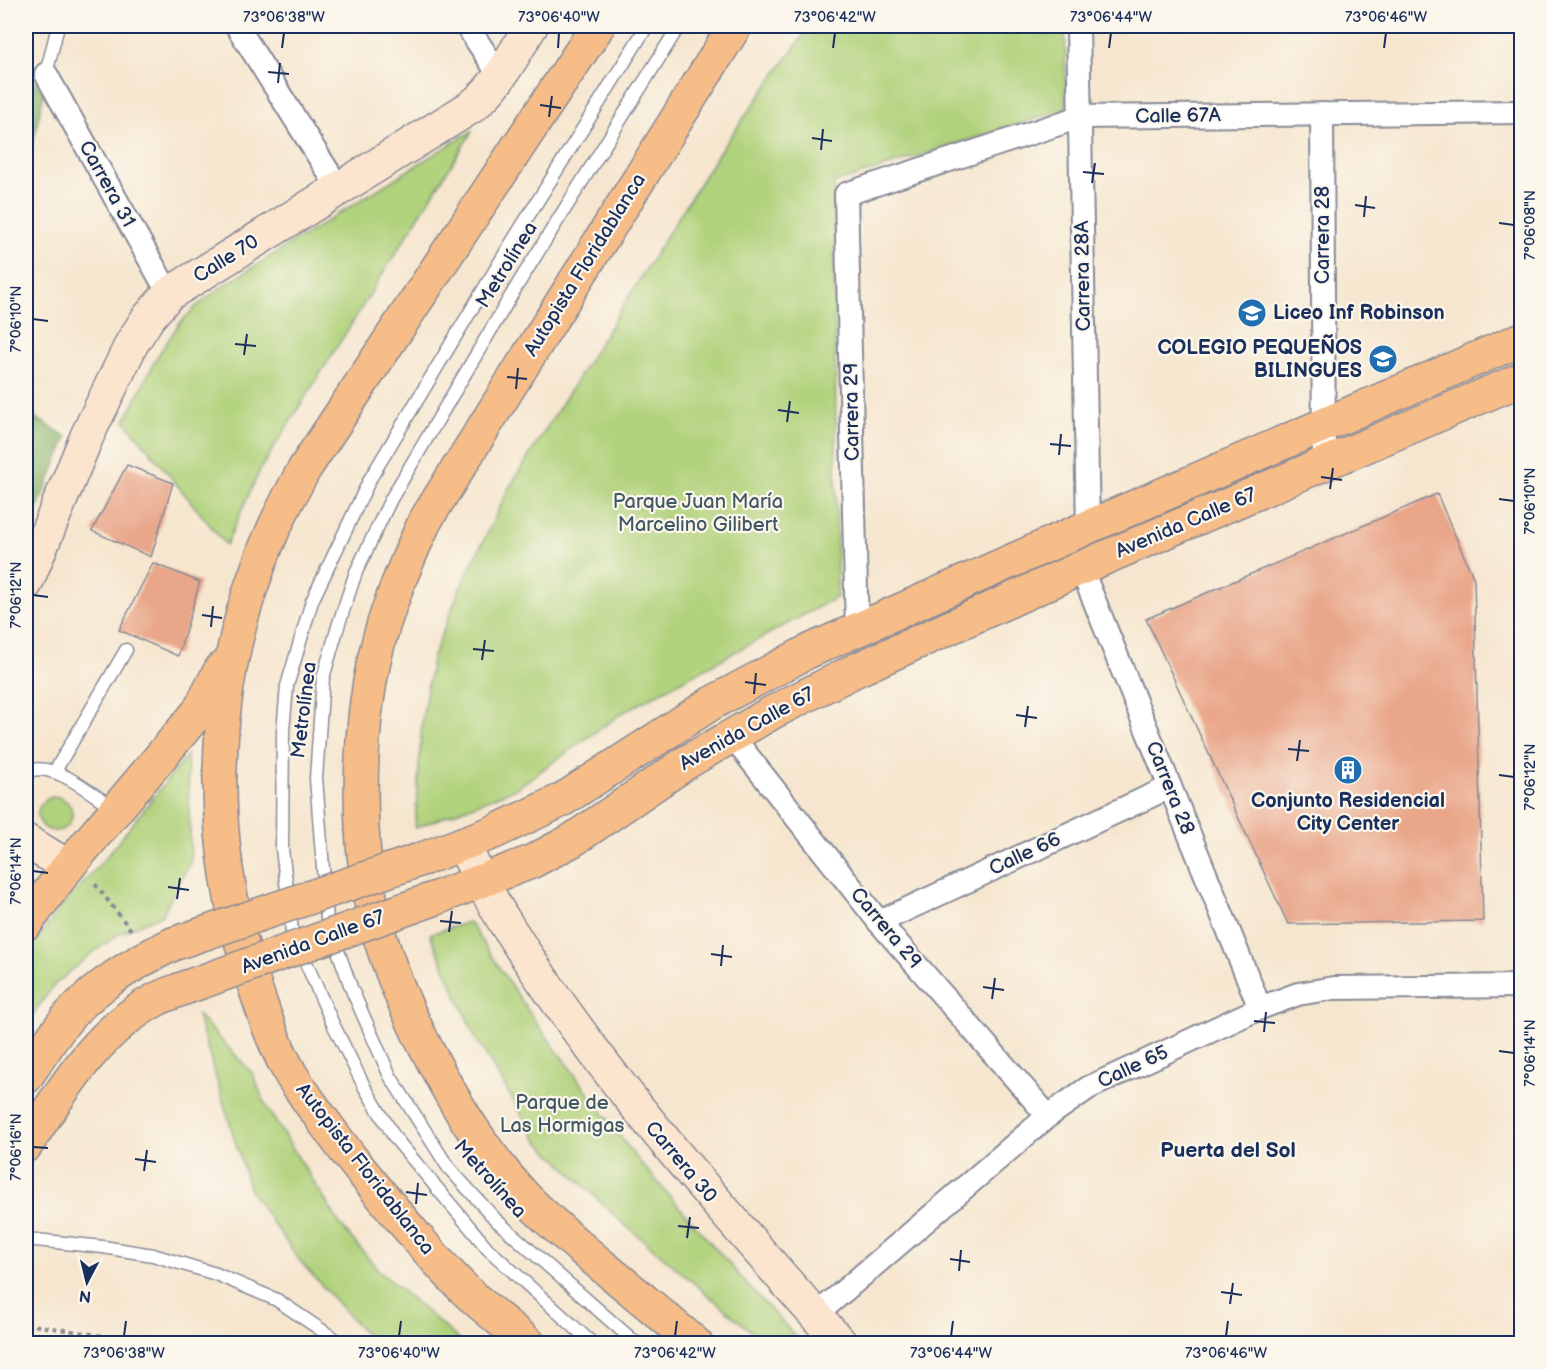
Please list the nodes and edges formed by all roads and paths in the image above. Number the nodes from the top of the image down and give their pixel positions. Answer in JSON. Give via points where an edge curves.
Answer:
{"nodes":[{"id":1,"x":58,"y":26,"type":"edge"},
{"id":2,"x":237,"y":26,"type":"edge"},
{"id":3,"x":467,"y":26,"type":"edge"},
{"id":4,"x":531,"y":26,"type":"edge"},
{"id":5,"x":598,"y":26,"type":"edge"},
{"id":6,"x":647,"y":26,"type":"edge"},
{"id":7,"x":679,"y":26,"type":"edge"},
{"id":8,"x":735,"y":26,"type":"edge"},
{"id":9,"x":1078,"y":26,"type":"edge"},
{"id":10,"x":46,"y":74,"type":"joint"},
{"id":11,"x":500,"y":76,"type":"junction"},
{"id":12,"x":1521,"y":112,"type":"edge"},
{"id":13,"x":1322,"y":114,"type":"junction"},
{"id":14,"x":1080,"y":117,"type":"junction"},
{"id":15,"x":339,"y":189,"type":"junction"},
{"id":16,"x":846,"y":194,"type":"joint"},
{"id":17,"x":169,"y":294,"type":"junction"},
{"id":18,"x":1521,"y":339,"type":"edge"},
{"id":19,"x":1521,"y":379,"type":"edge"},
{"id":20,"x":1323,"y":424,"type":"junction"},
{"id":21,"x":1324,"y":464,"type":"junction"},
{"id":22,"x":1088,"y":527,"type":"junction"},
{"id":23,"x":1081,"y":568,"type":"junction"},
{"id":24,"x":26,"y":583,"type":"edge"},
{"id":25,"x":857,"y":630,"type":"junction"},
{"id":26,"x":235,"y":644,"type":"junction"},
{"id":27,"x":126,"y":650,"type":"dead end"},
{"id":28,"x":731,"y":735,"type":"junction"},
{"id":29,"x":55,"y":771,"type":"junction"},
{"id":30,"x":26,"y":772,"type":"edge"},
{"id":31,"x":1170,"y":787,"type":"junction"},
{"id":32,"x":116,"y":809,"type":"junction"},
{"id":33,"x":26,"y":841,"type":"edge"},
{"id":34,"x":462,"y":844,"type":"junction"},
{"id":35,"x":79,"y":874,"type":"junction"},
{"id":36,"x":482,"y":881,"type":"junction"},
{"id":37,"x":879,"y":921,"type":"junction"},
{"id":38,"x":26,"y":923,"type":"edge"},
{"id":39,"x":137,"y":938,"type":"dead end"},
{"id":40,"x":1521,"y":986,"type":"edge"},
{"id":41,"x":1260,"y":1008,"type":"junction"},
{"id":42,"x":26,"y":1077,"type":"edge"},
{"id":43,"x":1048,"y":1116,"type":"junction"},
{"id":44,"x":26,"y":1145,"type":"edge"},
{"id":45,"x":26,"y":1239,"type":"edge"},
{"id":46,"x":816,"y":1315,"type":"junction"},
{"id":47,"x":26,"y":1324,"type":"edge"},
{"id":48,"x":157,"y":1344,"type":"edge"},
{"id":49,"x":342,"y":1344,"type":"edge"},
{"id":50,"x":529,"y":1344,"type":"edge"},
{"id":51,"x":593,"y":1344,"type":"edge"},
{"id":52,"x":638,"y":1344,"type":"edge"},
{"id":53,"x":696,"y":1344,"type":"edge"},
{"id":54,"x":842,"y":1344,"type":"edge"}],
"edges":[{"from":1,"to":10,"type":"lane"},
{"from":2,"to":15,"type":"street"},
{"from":3,"to":11,"type":"street"},
{"from":4,"to":11,"type":"street","name":"Calle 70"},
{"from":5,"to":26,"type":"main road","name":"Autopista Floridablanca","via":[[305,468],[260,561]]},
{"from":6,"to":51,"type":"lane","name":"Metrolínea","via":[[370,480],[312,600],[287,686],[283,731],[282,849],[292,931],[360,1079],[395,1138],[488,1249]]},
{"from":7,"to":52,"type":"lane","name":"Metrolínea","via":[[390,499],[356,572],[323,678],[315,778],[327,920],[352,990],[390,1076],[448,1167],[496,1220]]},
{"from":8,"to":53,"type":"main road","name":"Autopista Floridablanca","via":[[425,522],[409,556],[375,656],[362,784],[368,886],[378,929],[417,1033],[454,1101],[495,1161],[526,1197]]},
{"from":9,"to":14,"type":"street","name":"Carrera 28A"},
{"from":10,"to":17,"type":"street","name":"Carrera 31"},
{"from":11,"to":15,"type":"street","name":"Calle 70","via":[[484,97]]},
{"from":12,"to":13,"type":"street","name":"Calle 67A"},
{"from":13,"to":14,"type":"street","name":"Calle 67A"},
{"from":13,"to":20,"type":"street","name":"Carrera 28"},
{"from":14,"to":16,"type":"street","name":"Calle 67A"},
{"from":14,"to":22,"type":"street","name":"Carrera 28A"},
{"from":15,"to":17,"type":"street","name":"Calle 70"},
{"from":16,"to":25,"type":"street","name":"Carrera 29"},
{"from":17,"to":24,"type":"street","name":"Calle 70","via":[[132,342],[87,436]]},
{"from":18,"to":20,"type":"main road","name":"Avenida Calle 67"},
{"from":19,"to":21,"type":"main road","name":"Avenida Calle 67"},
{"from":20,"to":21,"type":"street","name":"Carrera 28"},
{"from":20,"to":22,"type":"main road","name":"Avenida Calle 67"},
{"from":21,"to":23,"type":"main road","name":"Avenida Calle 67"},
{"from":22,"to":25,"type":"main road","name":"Avenida Calle 67"},
{"from":23,"to":28,"type":"main road","name":"Avenida Calle 67","via":[[856,670]]},
{"from":23,"to":31,"type":"street","name":"Carrera 28"},
{"from":25,"to":34,"type":"main road","name":"Avenida Calle 67","via":[[712,703],[562,800]]},
{"from":26,"to":32,"type":"main road","via":[[199,711]]},
{"from":26,"to":50,"type":"main road","name":"Autopista Floridablanca","via":[[221,738],[222,839],[241,944],[288,1071],[332,1134],[420,1242],[465,1290]]},
{"from":27,"to":29,"type":"lane"},
{"from":28,"to":36,"type":"main road","name":"Avenida Calle 67","via":[[571,841]]},
{"from":28,"to":37,"type":"street","name":"Carrera 29"},
{"from":29,"to":30,"type":"lane","via":[[44,768]]},
{"from":29,"to":32,"type":"lane"},
{"from":31,"to":37,"type":"street","name":"Calle 66"},
{"from":31,"to":41,"type":"street","name":"Carrera 28"},
{"from":32,"to":35,"type":"main road"},
{"from":33,"to":35,"type":"street"},
{"from":34,"to":36,"type":"street","name":"Carrera 30"},
{"from":34,"to":42,"type":"main road","name":"Avenida Calle 67","bridge":true,"via":[[172,945],[115,976],[88,997],[58,1030]]},
{"from":35,"to":38,"type":"main road"},
{"from":35,"to":39,"type":"path"},
{"from":36,"to":44,"type":"main road","name":"Avenida Calle 67","bridge":true,"via":[[157,999],[95,1049]]},
{"from":36,"to":46,"type":"street","name":"Carrera 30","via":[[533,964],[631,1101]]},
{"from":37,"to":43,"type":"street","name":"Carrera 29"},
{"from":40,"to":41,"type":"street","name":"Calle 65","via":[[1334,988],[1298,994]]},
{"from":41,"to":43,"type":"street","name":"Calle 65","via":[[1088,1088]]},
{"from":43,"to":46,"type":"street","name":"Calle 65"},
{"from":45,"to":49,"type":"lane","via":[[153,1256],[216,1274],[277,1300]]},
{"from":46,"to":54,"type":"street","name":"Carrera 30"},
{"from":47,"to":48,"type":"path"}]}
